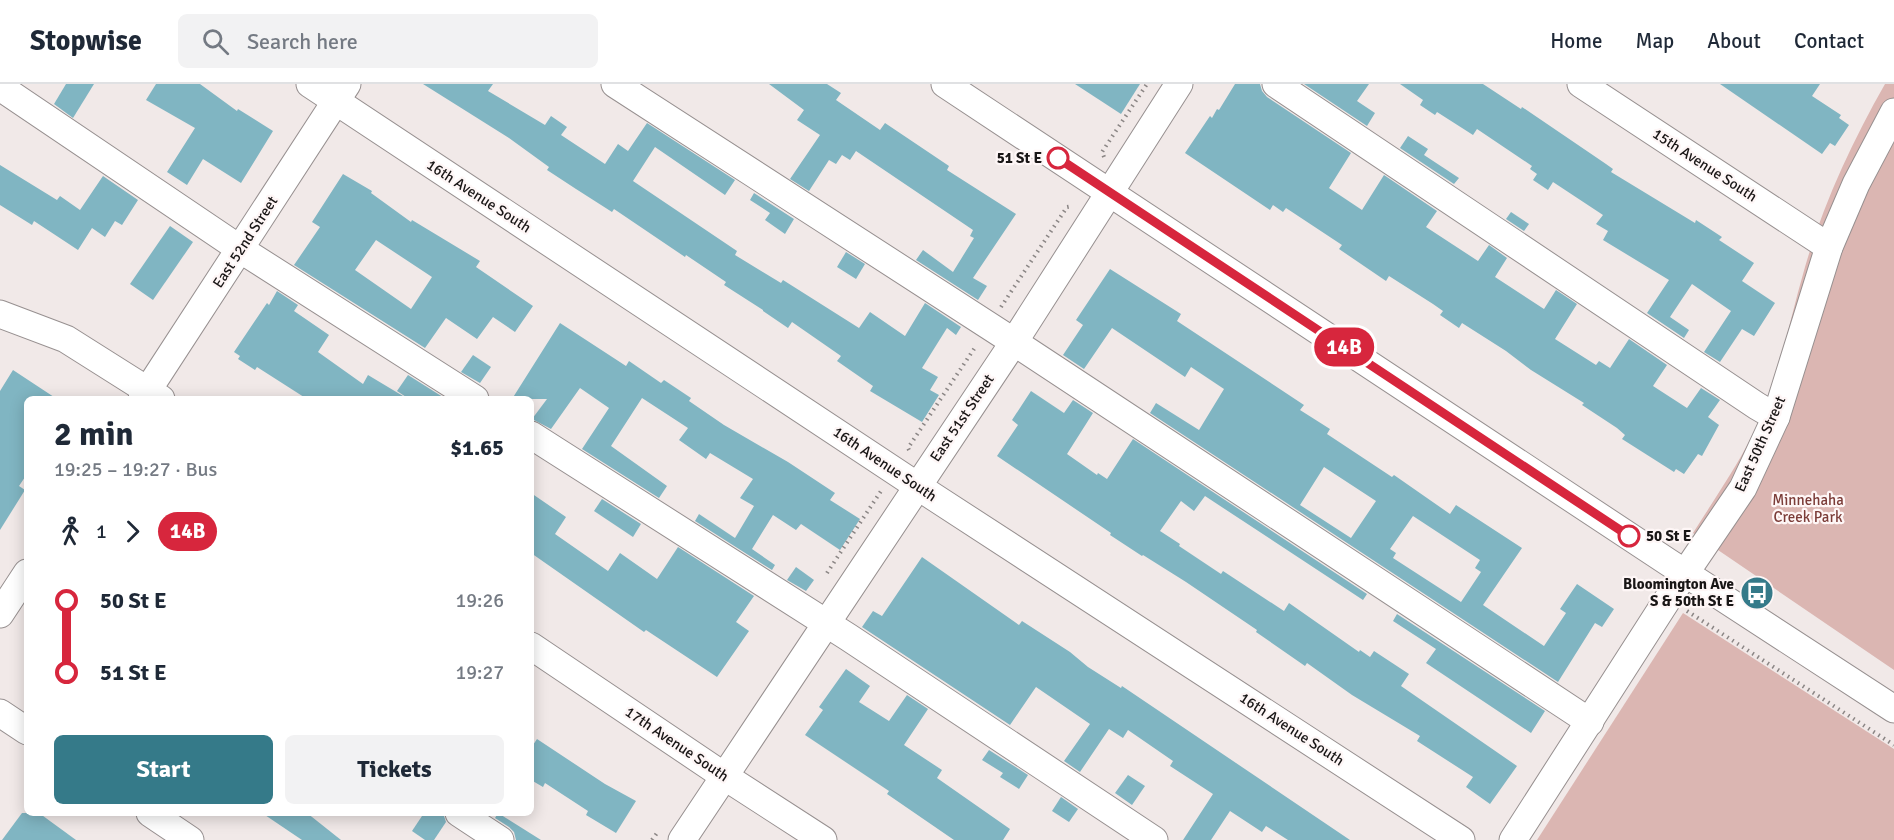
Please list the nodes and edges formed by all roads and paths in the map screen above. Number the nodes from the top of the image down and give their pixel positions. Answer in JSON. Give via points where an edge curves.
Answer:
{"nodes":[{"id":1,"x":310,"y":84,"type":"edge"},
{"id":2,"x":615,"y":84,"type":"edge"},
{"id":3,"x":945,"y":84,"type":"edge"},
{"id":4,"x":1146,"y":84,"type":"edge"},
{"id":5,"x":1179,"y":84,"type":"edge"},
{"id":6,"x":1276,"y":84,"type":"edge"},
{"id":7,"x":1581,"y":84,"type":"edge"},
{"id":8,"x":0,"y":87,"type":"edge"},
{"id":9,"x":341,"y":92,"type":"edge"},
{"id":10,"x":1894,"y":112,"type":"edge"},
{"id":11,"x":1104,"y":157,"type":"dead end"},
{"id":12,"x":1109,"y":192,"type":"junction"},
{"id":13,"x":1829,"y":247,"type":"junction"},
{"id":14,"x":240,"y":249,"type":"junction"},
{"id":15,"x":0,"y":314,"type":"edge"},
{"id":16,"x":1014,"y":342,"type":"junction"},
{"id":17,"x":151,"y":396,"type":"edge"},
{"id":18,"x":470,"y":396,"type":"edge"},
{"id":19,"x":1776,"y":417,"type":"junction"},
{"id":20,"x":534,"y":437,"type":"edge"},
{"id":21,"x":917,"y":485,"type":"junction"},
{"id":22,"x":1686,"y":573,"type":"junction"},
{"id":23,"x":24,"y":578,"type":"edge"},
{"id":24,"x":1687,"y":610,"type":"dead end"},
{"id":25,"x":0,"y":614,"type":"edge"},
{"id":26,"x":828,"y":624,"type":"junction"},
{"id":27,"x":534,"y":648,"type":"edge"},
{"id":28,"x":1894,"y":709,"type":"edge"},
{"id":29,"x":0,"y":713,"type":"edge"},
{"id":30,"x":1590,"y":722,"type":"junction"},
{"id":31,"x":24,"y":729,"type":"edge"},
{"id":32,"x":1894,"y":745,"type":"edge"},
{"id":33,"x":724,"y":776,"type":"junction"},
{"id":34,"x":154,"y":816,"type":"edge"},
{"id":35,"x":464,"y":816,"type":"edge"},
{"id":36,"x":190,"y":840,"type":"edge"},
{"id":37,"x":500,"y":840,"type":"edge"},
{"id":38,"x":682,"y":840,"type":"edge"},
{"id":39,"x":823,"y":840,"type":"edge"},
{"id":40,"x":1154,"y":840,"type":"edge"},
{"id":41,"x":1461,"y":840,"type":"edge"},
{"id":42,"x":1513,"y":840,"type":"edge"}],
"edges":[{"from":1,"to":9,"type":"street","name":"16th Avenue South"},
{"from":2,"to":16,"type":"street"},
{"from":3,"to":12,"type":"street"},
{"from":4,"to":11,"type":"path","via":[[1102,152]]},
{"from":5,"to":12,"type":"street","name":"East 51st Street"},
{"from":6,"to":19,"type":"street"},
{"from":7,"to":13,"type":"street","name":"15th Avenue South"},
{"from":8,"to":14,"type":"street"},
{"from":9,"to":14,"type":"street","name":"East 52nd Street"},
{"from":9,"to":21,"type":"street","name":"16th Avenue South"},
{"from":10,"to":13,"type":"street","name":"East 50th Street","via":[[1856,184]]},
{"from":12,"to":16,"type":"street","name":"East 51st Street"},
{"from":12,"to":22,"type":"street"},
{"from":13,"to":19,"type":"street","name":"East 50th Street"},
{"from":14,"to":17,"type":"street","name":"East 52nd Street"},
{"from":14,"to":18,"type":"street"},
{"from":15,"to":17,"type":"street","via":[[66,339]]},
{"from":16,"to":21,"type":"street","name":"East 51st Street"},
{"from":16,"to":30,"type":"street"},
{"from":19,"to":22,"type":"street","name":"East 50th Street","via":[[1743,488]]},
{"from":20,"to":26,"type":"street"},
{"from":21,"to":26,"type":"street","name":"East 51st Street"},
{"from":21,"to":41,"type":"street","name":"16th Avenue South"},
{"from":22,"to":28,"type":"street"},
{"from":22,"to":30,"type":"street","name":"East 50th Street"},
{"from":23,"to":25,"type":"street"},
{"from":24,"to":32,"type":"path"},
{"from":26,"to":33,"type":"street","name":"East 51st Street"},
{"from":26,"to":40,"type":"street"},
{"from":27,"to":33,"type":"street","name":"17th Avenue South"},
{"from":29,"to":31,"type":"street"},
{"from":30,"to":42,"type":"street","name":"East 50th Street"},
{"from":33,"to":38,"type":"street","name":"East 51st Street"},
{"from":33,"to":39,"type":"street","name":"17th Avenue South"},
{"from":34,"to":36,"type":"street"},
{"from":35,"to":37,"type":"street"}]}
